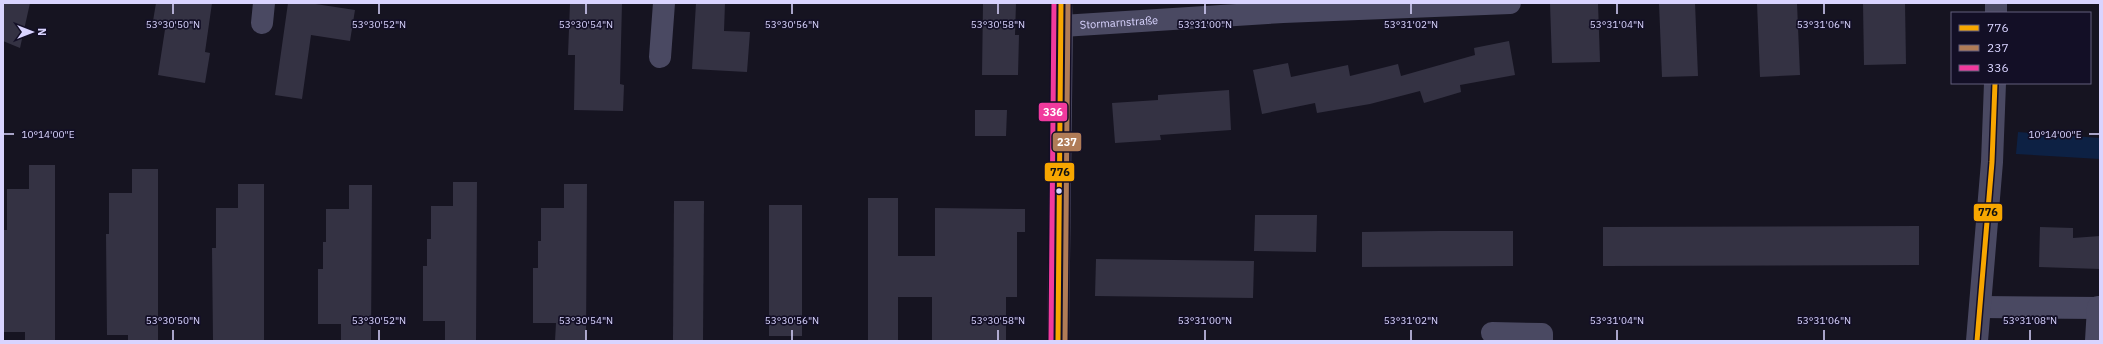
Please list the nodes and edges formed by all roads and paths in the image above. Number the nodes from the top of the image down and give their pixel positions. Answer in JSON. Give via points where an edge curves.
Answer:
{"nodes":[{"id":1,"x":664,"y":3,"type":"edge"},
{"id":2,"x":1061,"y":3,"type":"edge"},
{"id":3,"x":1510,"y":3,"type":"edge"},
{"id":4,"x":1283,"y":8,"type":"edge"},
{"id":5,"x":1062,"y":26,"type":"junction"},
{"id":6,"x":660,"y":57,"type":"dead end"},
{"id":7,"x":1995,"y":84,"type":"edge"},
{"id":8,"x":1980,"y":307,"type":"junction"},
{"id":9,"x":2099,"y":308,"type":"edge"},
{"id":10,"x":1492,"y":332,"type":"dead end"},
{"id":11,"x":1058,"y":341,"type":"edge"},
{"id":12,"x":1542,"y":341,"type":"edge"},
{"id":13,"x":1977,"y":341,"type":"edge"},
{"id":14,"x":2096,"y":341,"type":"edge"}],
"edges":[{"from":1,"to":6,"type":"street"},
{"from":2,"to":5,"type":"street"},
{"from":3,"to":4,"type":"street","name":"Stormarnstraße"},
{"from":4,"to":5,"type":"street","name":"Stormarnstraße"},
{"from":5,"to":11,"type":"street"},
{"from":7,"to":8,"type":"street","via":[[1992,162]]},
{"from":8,"to":9,"type":"street"},
{"from":8,"to":13,"type":"street"},
{"from":9,"to":14,"type":"street"},
{"from":10,"to":12,"type":"street","via":[[1542,334]]}]}
